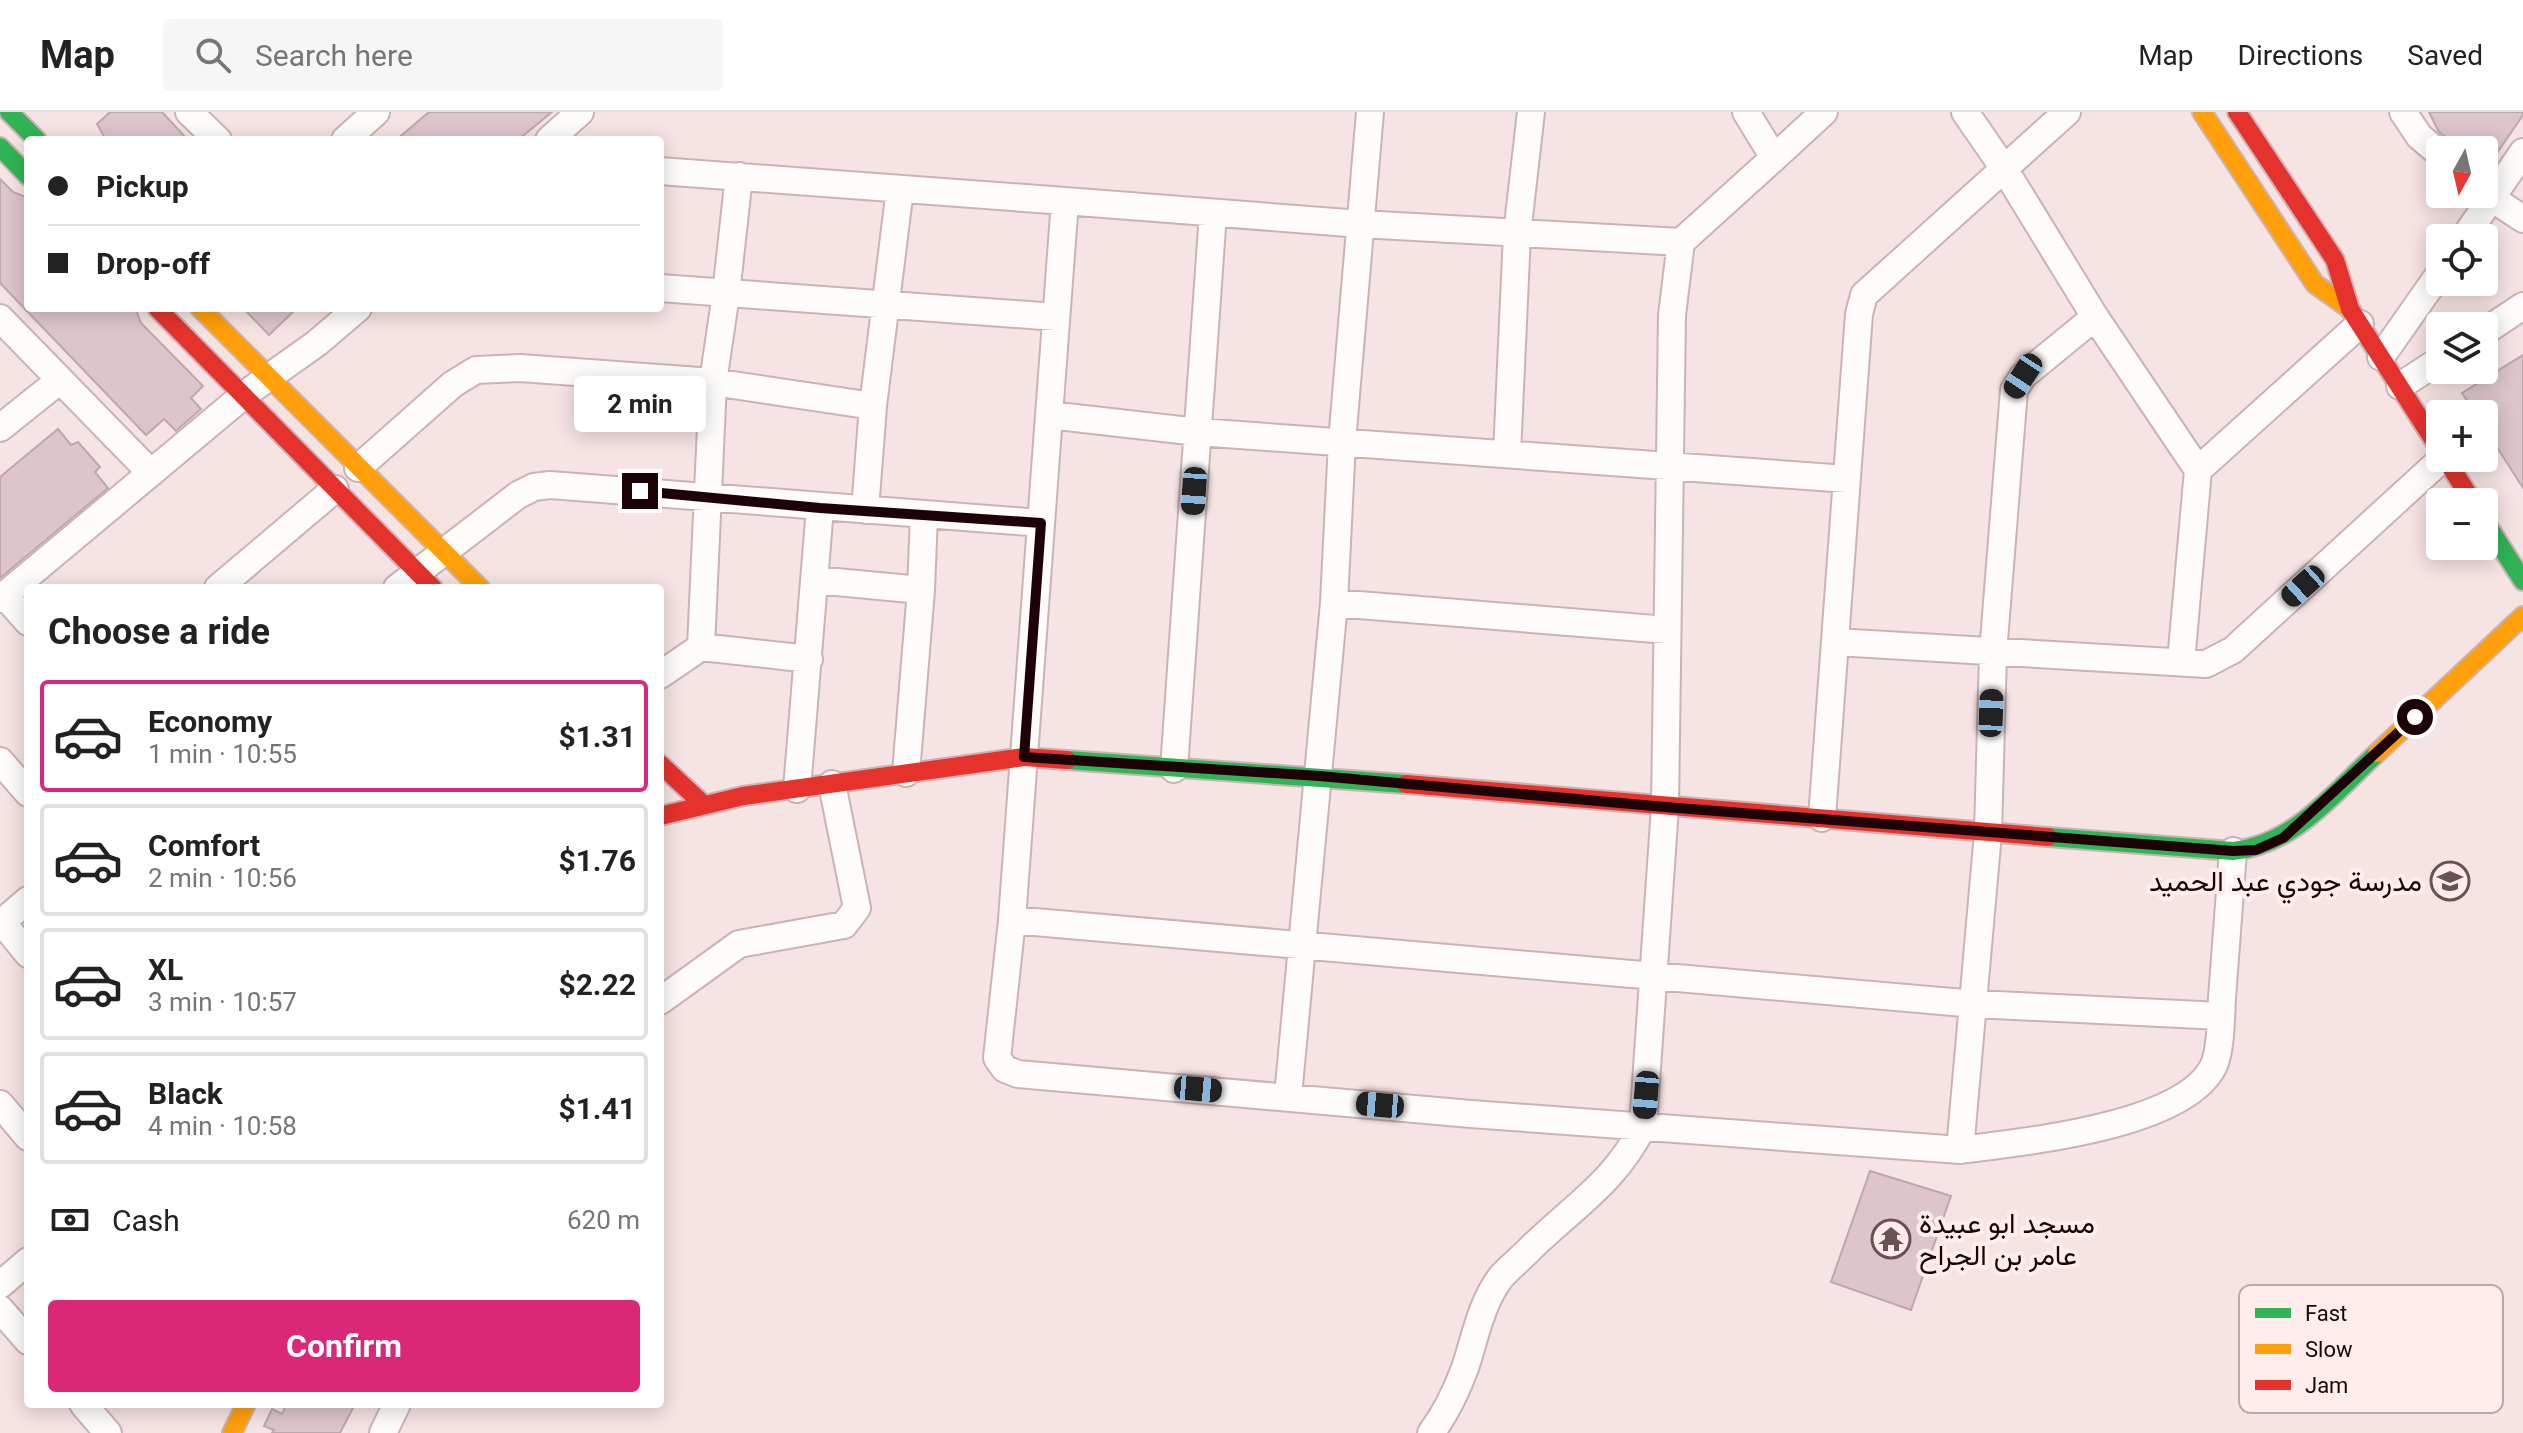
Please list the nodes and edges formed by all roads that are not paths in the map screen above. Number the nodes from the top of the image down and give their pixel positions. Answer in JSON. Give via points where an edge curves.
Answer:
{"nodes":[{"id":1,"x":9,"y":112,"type":"edge"},
{"id":2,"x":376,"y":112,"type":"edge"},
{"id":3,"x":580,"y":112,"type":"edge"},
{"id":4,"x":1370,"y":112,"type":"edge"},
{"id":5,"x":1531,"y":112,"type":"edge"},
{"id":6,"x":1746,"y":112,"type":"edge"},
{"id":7,"x":1824,"y":112,"type":"edge"},
{"id":8,"x":1965,"y":112,"type":"edge"},
{"id":9,"x":2067,"y":112,"type":"edge"},
{"id":10,"x":2202,"y":112,"type":"edge"},
{"id":11,"x":2237,"y":112,"type":"edge"},
{"id":12,"x":2403,"y":112,"type":"edge"},
{"id":13,"x":199,"y":115,"type":"edge"},
{"id":14,"x":33,"y":136,"type":"edge"},
{"id":15,"x":215,"y":136,"type":"edge"},
{"id":16,"x":349,"y":136,"type":"edge"},
{"id":17,"x":553,"y":136,"type":"edge"},
{"id":18,"x":2426,"y":142,"type":"edge"},
{"id":19,"x":0,"y":147,"type":"edge"},
{"id":20,"x":2523,"y":152,"type":"edge"},
{"id":21,"x":1774,"y":158,"type":"junction"},
{"id":22,"x":2005,"y":170,"type":"junction"},
{"id":23,"x":664,"y":171,"type":"edge"},
{"id":24,"x":24,"y":172,"type":"edge"},
{"id":25,"x":739,"y":176,"type":"junction"},
{"id":26,"x":2498,"y":183,"type":"edge"},
{"id":27,"x":900,"y":189,"type":"junction"},
{"id":28,"x":1065,"y":201,"type":"junction"},
{"id":29,"x":2498,"y":203,"type":"edge"},
{"id":30,"x":1213,"y":213,"type":"junction"},
{"id":31,"x":2523,"y":219,"type":"edge"},
{"id":32,"x":1361,"y":224,"type":"junction"},
{"id":33,"x":1517,"y":234,"type":"junction"},
{"id":34,"x":1681,"y":242,"type":"junction"},
{"id":35,"x":664,"y":288,"type":"edge"},
{"id":36,"x":2426,"y":293,"type":"edge"},
{"id":37,"x":726,"y":294,"type":"junction"},
{"id":38,"x":885,"y":305,"type":"junction"},
{"id":39,"x":161,"y":312,"type":"edge"},
{"id":40,"x":204,"y":312,"type":"edge"},
{"id":41,"x":353,"y":312,"type":"edge"},
{"id":42,"x":2520,"y":314,"type":"edge"},
{"id":43,"x":2355,"y":316,"type":"junction"},
{"id":44,"x":1056,"y":317,"type":"junction"},
{"id":45,"x":2095,"y":317,"type":"junction"},
{"id":46,"x":0,"y":318,"type":"edge"},
{"id":47,"x":2498,"y":325,"type":"edge"},
{"id":48,"x":2381,"y":357,"type":"junction"},
{"id":49,"x":2426,"y":369,"type":"edge"},
{"id":50,"x":268,"y":377,"type":"junction"},
{"id":51,"x":60,"y":380,"type":"junction"},
{"id":52,"x":713,"y":382,"type":"junction"},
{"id":53,"x":2400,"y":386,"type":"junction"},
{"id":54,"x":244,"y":395,"type":"junction"},
{"id":55,"x":873,"y":406,"type":"junction"},
{"id":56,"x":1049,"y":415,"type":"junction"},
{"id":57,"x":0,"y":428,"type":"edge"},
{"id":58,"x":2426,"y":428,"type":"edge"},
{"id":59,"x":1198,"y":432,"type":"junction"},
{"id":60,"x":1342,"y":442,"type":"junction"},
{"id":61,"x":1507,"y":454,"type":"junction"},
{"id":62,"x":1669,"y":466,"type":"junction"},
{"id":63,"x":358,"y":468,"type":"junction"},
{"id":64,"x":2198,"y":470,"type":"junction"},
{"id":65,"x":2429,"y":472,"type":"edge"},
{"id":66,"x":151,"y":473,"type":"junction"},
{"id":67,"x":1847,"y":479,"type":"junction"},
{"id":68,"x":335,"y":489,"type":"junction"},
{"id":69,"x":709,"y":496,"type":"junction"},
{"id":70,"x":820,"y":508,"type":"junction"},
{"id":71,"x":865,"y":510,"type":"junction"},
{"id":72,"x":924,"y":515,"type":"junction"},
{"id":73,"x":1041,"y":523,"type":"junction"},
{"id":74,"x":2498,"y":542,"type":"edge"},
{"id":75,"x":444,"y":552,"type":"junction"},
{"id":76,"x":815,"y":580,"type":"junction"},
{"id":77,"x":2523,"y":581,"type":"edge"},
{"id":78,"x":415,"y":583,"type":"edge"},
{"id":79,"x":223,"y":584,"type":"edge"},
{"id":80,"x":476,"y":584,"type":"edge"},
{"id":81,"x":921,"y":590,"type":"junction"},
{"id":82,"x":2,"y":597,"type":"edge"},
{"id":83,"x":1334,"y":603,"type":"junction"},
{"id":84,"x":2523,"y":616,"type":"edge"},
{"id":85,"x":24,"y":618,"type":"edge"},
{"id":86,"x":1667,"y":630,"type":"junction"},
{"id":87,"x":1836,"y":642,"type":"junction"},
{"id":88,"x":701,"y":647,"type":"junction"},
{"id":89,"x":1993,"y":653,"type":"junction"},
{"id":90,"x":809,"y":659,"type":"junction"},
{"id":91,"x":2181,"y":662,"type":"junction"},
{"id":92,"x":664,"y":672,"type":"edge"},
{"id":93,"x":1024,"y":757,"type":"junction"},
{"id":94,"x":0,"y":761,"type":"edge"},
{"id":95,"x":664,"y":768,"type":"edge"},
{"id":96,"x":1174,"y":769,"type":"junction"},
{"id":97,"x":906,"y":773,"type":"junction"},
{"id":98,"x":1319,"y":776,"type":"junction"},
{"id":99,"x":832,"y":784,"type":"junction"},
{"id":100,"x":24,"y":788,"type":"edge"},
{"id":101,"x":797,"y":789,"type":"junction"},
{"id":102,"x":703,"y":804,"type":"junction"},
{"id":103,"x":1665,"y":807,"type":"junction"},
{"id":104,"x":664,"y":813,"type":"edge"},
{"id":105,"x":1822,"y":818,"type":"junction"},
{"id":106,"x":1988,"y":833,"type":"junction"},
{"id":107,"x":2233,"y":851,"type":"junction"},
{"id":108,"x":24,"y":903,"type":"edge"},
{"id":109,"x":1012,"y":920,"type":"junction"},
{"id":110,"x":1,"y":923,"type":"edge"},
{"id":111,"x":1302,"y":946,"type":"junction"},
{"id":112,"x":24,"y":949,"type":"edge"},
{"id":113,"x":1655,"y":974,"type":"junction"},
{"id":114,"x":664,"y":995,"type":"edge"},
{"id":115,"x":1975,"y":1004,"type":"junction"},
{"id":116,"x":2221,"y":1016,"type":"junction"},
{"id":117,"x":1288,"y":1096,"type":"junction"},
{"id":118,"x":0,"y":1104,"type":"edge"},
{"id":119,"x":1643,"y":1126,"type":"junction"},
{"id":120,"x":24,"y":1132,"type":"edge"},
{"id":121,"x":1960,"y":1150,"type":"junction"},
{"id":122,"x":24,"y":1264,"type":"edge"},
{"id":123,"x":0,"y":1285,"type":"edge"},
{"id":124,"x":0,"y":1309,"type":"edge"},
{"id":125,"x":24,"y":1336,"type":"edge"},
{"id":126,"x":86,"y":1408,"type":"edge"},
{"id":127,"x":244,"y":1408,"type":"edge"},
{"id":128,"x":395,"y":1408,"type":"edge"},
{"id":129,"x":108,"y":1433,"type":"edge"},
{"id":130,"x":232,"y":1433,"type":"edge"},
{"id":131,"x":383,"y":1433,"type":"edge"},
{"id":132,"x":1431,"y":1433,"type":"edge"}],
"edges":[{"from":1,"to":14,"type":"main road"},
{"from":2,"to":16,"type":"street"},
{"from":3,"to":17,"type":"street"},
{"from":4,"to":32,"type":"street"},
{"from":5,"to":33,"type":"street"},
{"from":6,"to":21,"type":"street"},
{"from":7,"to":21,"type":"street"},
{"from":8,"to":22,"type":"street"},
{"from":9,"to":22,"type":"street"},
{"from":10,"to":43,"type":"main road","via":[[2315,284]]},
{"from":11,"to":43,"type":"main road","via":[[2335,260]]},
{"from":12,"to":18,"type":"street"},
{"from":13,"to":15,"type":"street"},
{"from":19,"to":24,"type":"main road"},
{"from":20,"to":26,"type":"street"},
{"from":21,"to":34,"type":"street"},
{"from":22,"to":45,"type":"street"},
{"from":22,"to":67,"type":"street","via":[[1864,295]]},
{"from":23,"to":25,"type":"street"},
{"from":25,"to":27,"type":"street"},
{"from":25,"to":37,"type":"street"},
{"from":27,"to":28,"type":"street"},
{"from":27,"to":38,"type":"street"},
{"from":28,"to":30,"type":"street"},
{"from":28,"to":44,"type":"street"},
{"from":29,"to":31,"type":"street"},
{"from":30,"to":32,"type":"street"},
{"from":30,"to":59,"type":"street"},
{"from":32,"to":33,"type":"street"},
{"from":32,"to":60,"type":"street"},
{"from":33,"to":34,"type":"street"},
{"from":33,"to":61,"type":"street"},
{"from":34,"to":62,"type":"street","via":[[1672,315]]},
{"from":35,"to":37,"type":"street"},
{"from":36,"to":48,"type":"street"},
{"from":37,"to":38,"type":"street"},
{"from":37,"to":52,"type":"street"},
{"from":38,"to":44,"type":"street"},
{"from":38,"to":55,"type":"street"},
{"from":39,"to":54,"type":"main road"},
{"from":40,"to":50,"type":"main road"},
{"from":41,"to":50,"type":"street"},
{"from":42,"to":47,"type":"street"},
{"from":43,"to":48,"type":"main road"},
{"from":43,"to":64,"type":"street"},
{"from":44,"to":56,"type":"street"},
{"from":45,"to":64,"type":"street"},
{"from":45,"to":89,"type":"street","via":[[2023,376],[2014,390]]},
{"from":46,"to":51,"type":"street"},
{"from":48,"to":53,"type":"main road"},
{"from":49,"to":53,"type":"street"},
{"from":50,"to":54,"type":"street"},
{"from":50,"to":63,"type":"main road"},
{"from":51,"to":57,"type":"street"},
{"from":51,"to":66,"type":"street"},
{"from":52,"to":55,"type":"street"},
{"from":52,"to":63,"type":"street","via":[[520,368],[476,370]]},
{"from":52,"to":69,"type":"street"},
{"from":53,"to":58,"type":"main road"},
{"from":54,"to":66,"type":"street"},
{"from":54,"to":68,"type":"main road"},
{"from":55,"to":71,"type":"street"},
{"from":56,"to":59,"type":"street"},
{"from":56,"to":73,"type":"street"},
{"from":59,"to":60,"type":"street"},
{"from":59,"to":96,"type":"street"},
{"from":60,"to":61,"type":"street"},
{"from":60,"to":83,"type":"street"},
{"from":61,"to":62,"type":"street"},
{"from":62,"to":67,"type":"street"},
{"from":62,"to":86,"type":"street"},
{"from":63,"to":75,"type":"main road"},
{"from":64,"to":91,"type":"street"},
{"from":65,"to":91,"type":"street","via":[[2233,650],[2206,664]]},
{"from":66,"to":82,"type":"street"},
{"from":67,"to":87,"type":"street"},
{"from":68,"to":78,"type":"main road"},
{"from":68,"to":79,"type":"street"},
{"from":69,"to":70,"type":"street"},
{"from":69,"to":75,"type":"street","via":[[534,487]]},
{"from":69,"to":88,"type":"street"},
{"from":70,"to":71,"type":"street"},
{"from":70,"to":76,"type":"street"},
{"from":71,"to":72,"type":"street"},
{"from":72,"to":73,"type":"street"},
{"from":72,"to":81,"type":"street"},
{"from":73,"to":93,"type":"street"},
{"from":74,"to":77,"type":"main road"},
{"from":75,"to":78,"type":"street"},
{"from":75,"to":80,"type":"main road"},
{"from":76,"to":81,"type":"street"},
{"from":76,"to":90,"type":"street"},
{"from":81,"to":97,"type":"street"},
{"from":82,"to":85,"type":"street"},
{"from":83,"to":86,"type":"street"},
{"from":83,"to":98,"type":"street"},
{"from":84,"to":107,"type":"main road","via":[[2283,838],[2256,850]]},
{"from":86,"to":103,"type":"street"},
{"from":87,"to":89,"type":"street"},
{"from":87,"to":105,"type":"street"},
{"from":88,"to":90,"type":"street"},
{"from":88,"to":92,"type":"street"},
{"from":89,"to":91,"type":"street"},
{"from":89,"to":106,"type":"street"},
{"from":90,"to":101,"type":"street"},
{"from":93,"to":96,"type":"main road"},
{"from":93,"to":97,"type":"main road"},
{"from":93,"to":109,"type":"street"},
{"from":94,"to":100,"type":"street"},
{"from":95,"to":102,"type":"main road"},
{"from":96,"to":98,"type":"main road"},
{"from":97,"to":99,"type":"main road"},
{"from":98,"to":103,"type":"main road"},
{"from":98,"to":111,"type":"street"},
{"from":99,"to":101,"type":"main road"},
{"from":99,"to":114,"type":"street","via":[[857,908],[853,916],[844,925],[739,944]]},
{"from":101,"to":102,"type":"main road"},
{"from":102,"to":104,"type":"main road"},
{"from":103,"to":105,"type":"main road"},
{"from":103,"to":113,"type":"street"},
{"from":105,"to":106,"type":"main road"},
{"from":106,"to":107,"type":"main road"},
{"from":106,"to":115,"type":"street"},
{"from":107,"to":116,"type":"street"},
{"from":108,"to":110,"type":"street"},
{"from":109,"to":111,"type":"street"},
{"from":109,"to":117,"type":"street","via":[[997,1058],[1005,1069]]},
{"from":110,"to":112,"type":"street"},
{"from":111,"to":113,"type":"street"},
{"from":111,"to":117,"type":"street"},
{"from":113,"to":115,"type":"street"},
{"from":113,"to":119,"type":"street"},
{"from":115,"to":116,"type":"street"},
{"from":115,"to":121,"type":"street"},
{"from":116,"to":121,"type":"street","via":[[2215,1063],[2203,1080],[2152,1113],[2115,1125]]},
{"from":117,"to":119,"type":"street"},
{"from":118,"to":120,"type":"street"},
{"from":119,"to":121,"type":"street"},
{"from":119,"to":132,"type":"street","via":[[1630,1152],[1596,1191],[1501,1278],[1481,1316],[1445,1414]]},
{"from":122,"to":123,"type":"street"},
{"from":124,"to":125,"type":"street"},
{"from":126,"to":129,"type":"street"},
{"from":127,"to":130,"type":"main road"},
{"from":128,"to":131,"type":"street"}]}
